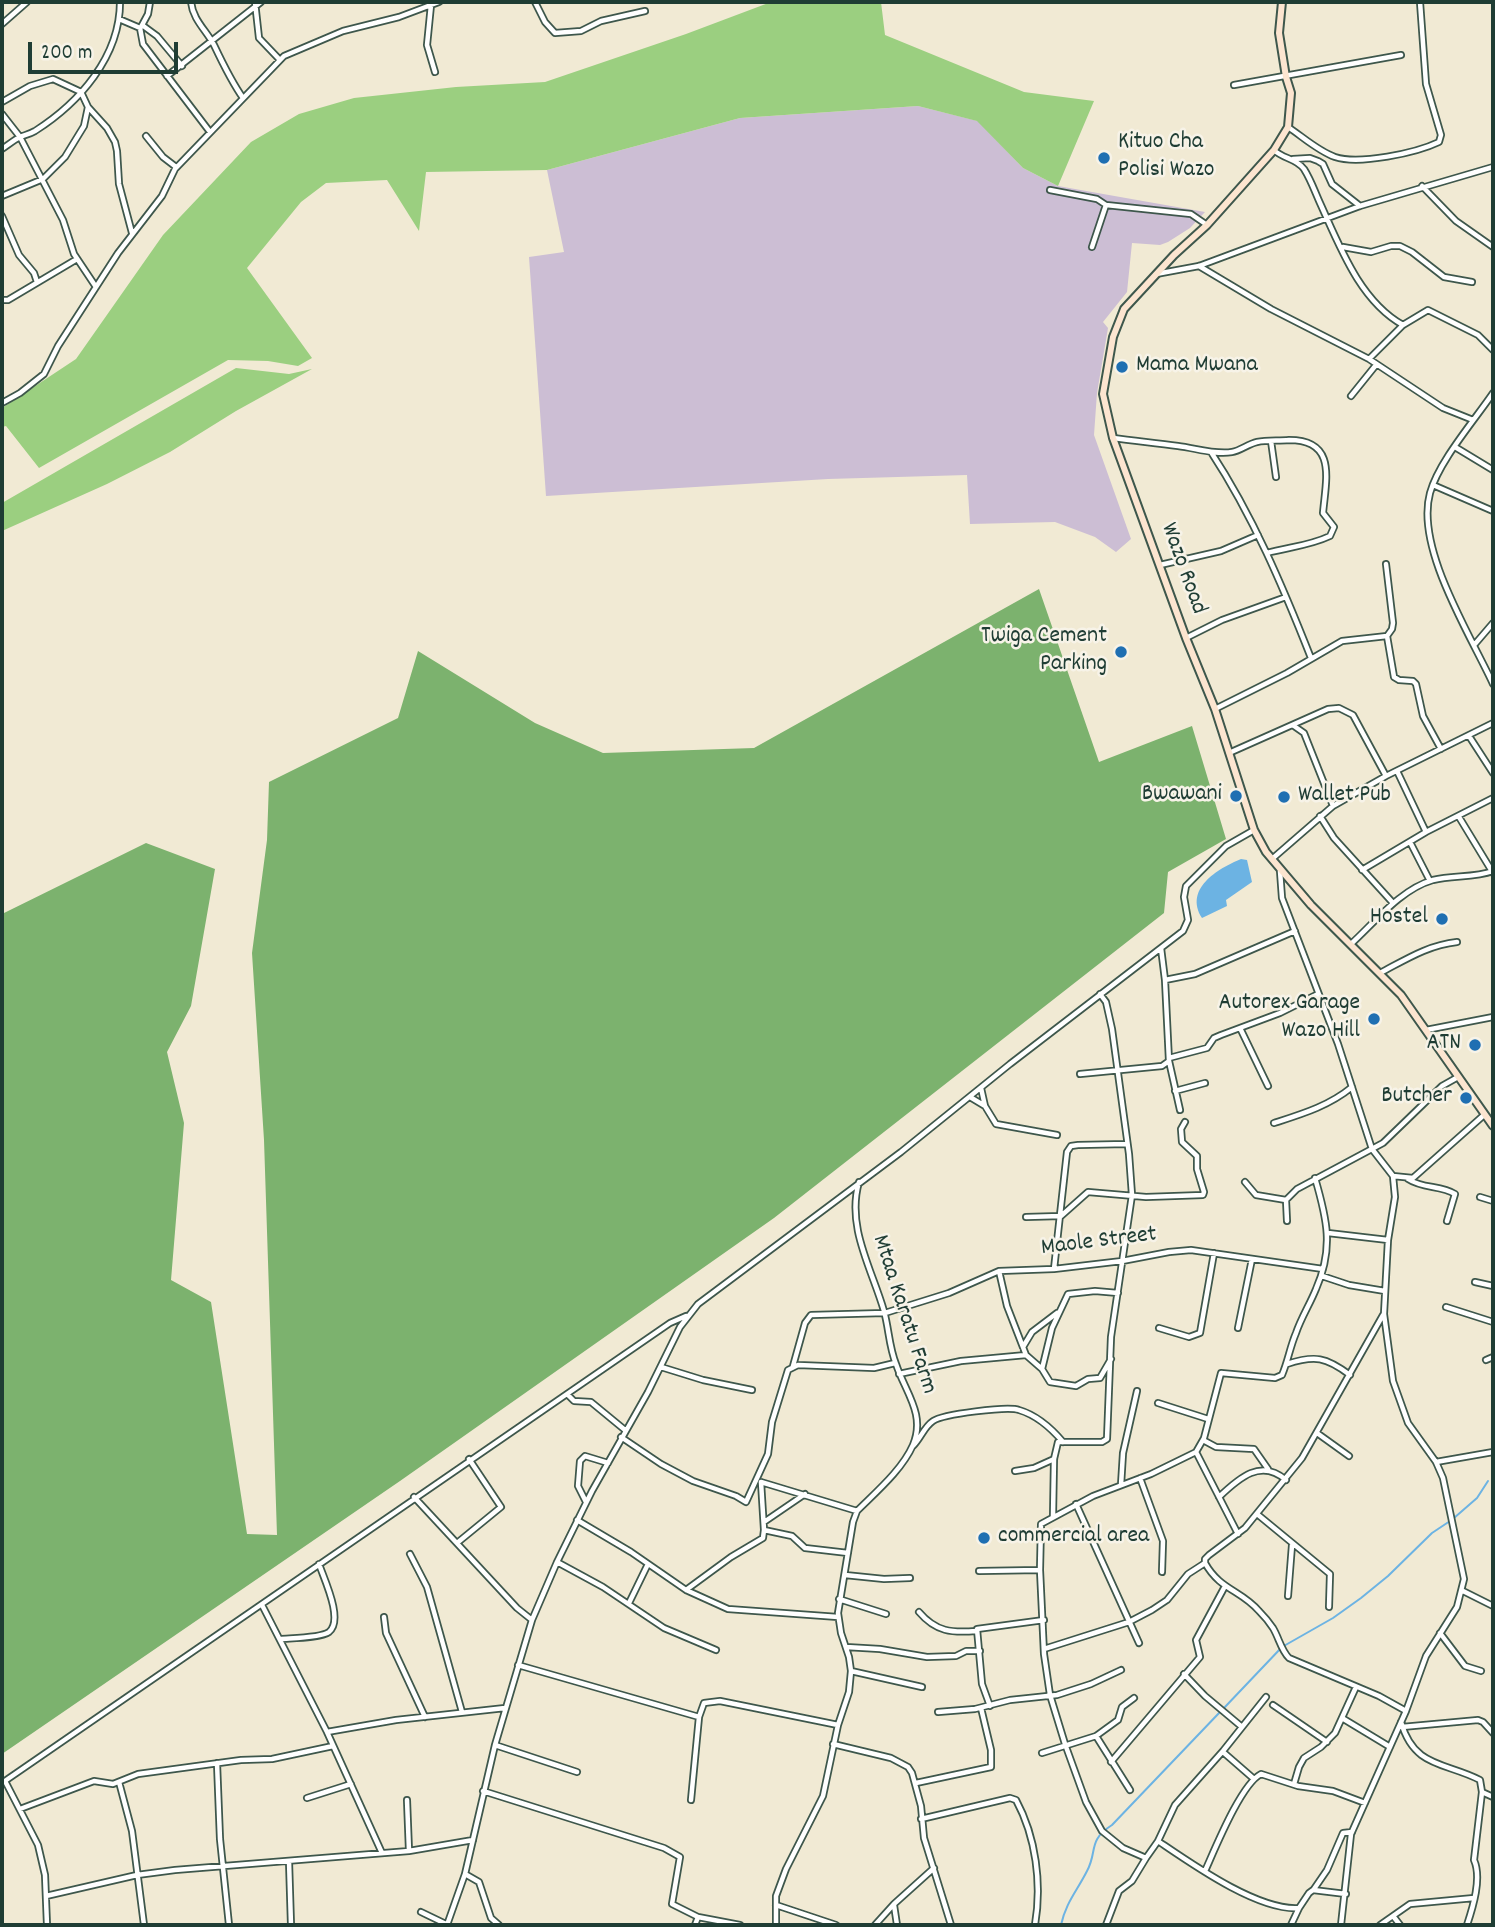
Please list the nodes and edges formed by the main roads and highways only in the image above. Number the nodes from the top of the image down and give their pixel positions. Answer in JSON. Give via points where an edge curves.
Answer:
{"nodes":[{"id":1,"x":1282,"y":2,"type":"edge"},
{"id":2,"x":1493,"y":1124,"type":"edge"}],
"edges":[{"from":1,"to":2,"type":"main road","name":"Wazo Road","via":[[1279,33],[1291,93],[1288,127],[1207,225],[1124,309],[1112,337],[1103,394],[1113,438],[1215,709],[1254,830],[1280,871],[1401,995]]}]}
